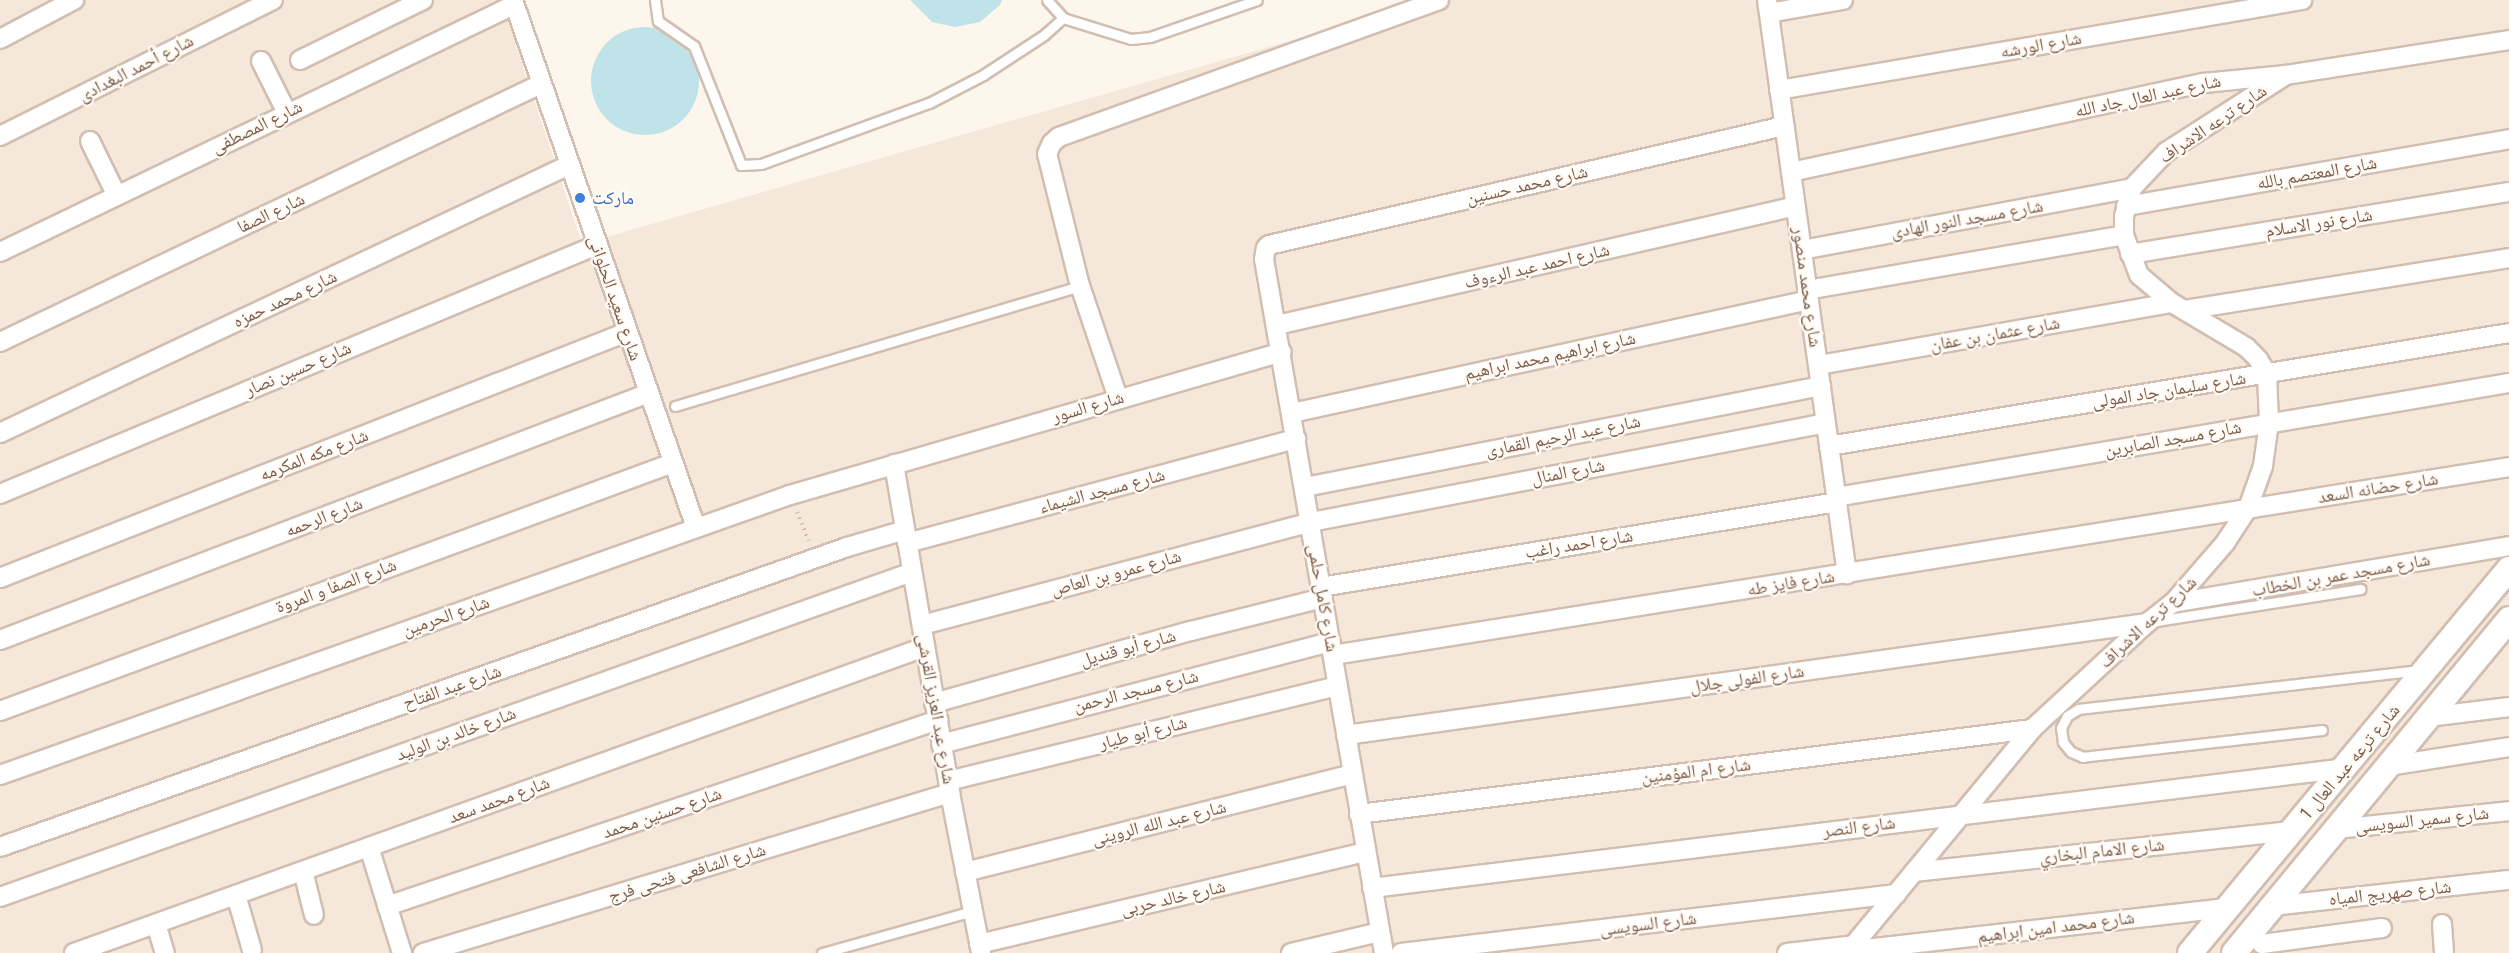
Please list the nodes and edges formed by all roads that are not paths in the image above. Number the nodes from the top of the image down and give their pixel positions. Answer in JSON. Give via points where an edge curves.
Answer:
{"nodes":[{"id":1,"x":74,"y":0,"type":"edge"},
{"id":2,"x":273,"y":0,"type":"edge"},
{"id":3,"x":423,"y":0,"type":"edge"},
{"id":4,"x":655,"y":0,"type":"edge"},
{"id":5,"x":1047,"y":0,"type":"edge"},
{"id":6,"x":1257,"y":0,"type":"edge"},
{"id":7,"x":1439,"y":0,"type":"edge"},
{"id":8,"x":1843,"y":0,"type":"edge"},
{"id":9,"x":2302,"y":0,"type":"edge"},
{"id":10,"x":513,"y":3,"type":"edge"},
{"id":11,"x":1768,"y":6,"type":"edge"},
{"id":12,"x":1063,"y":18,"type":"junction"},
{"id":13,"x":0,"y":39,"type":"edge"},
{"id":14,"x":2509,"y":40,"type":"edge"},
{"id":15,"x":300,"y":60,"type":"dead end"},
{"id":16,"x":261,"y":61,"type":"dead end"},
{"id":17,"x":2286,"y":75,"type":"junction"},
{"id":18,"x":542,"y":84,"type":"junction"},
{"id":19,"x":1779,"y":90,"type":"junction"},
{"id":20,"x":287,"y":112,"type":"junction"},
{"id":21,"x":1784,"y":126,"type":"junction"},
{"id":22,"x":0,"y":136,"type":"edge"},
{"id":23,"x":2509,"y":139,"type":"edge"},
{"id":24,"x":90,"y":141,"type":"dead end"},
{"id":25,"x":569,"y":165,"type":"junction"},
{"id":26,"x":1791,"y":172,"type":"junction"},
{"id":27,"x":2132,"y":188,"type":"junction"},
{"id":28,"x":2509,"y":192,"type":"edge"},
{"id":29,"x":117,"y":195,"type":"junction"},
{"id":30,"x":1796,"y":206,"type":"junction"},
{"id":31,"x":2126,"y":206,"type":"junction"},
{"id":32,"x":2124,"y":235,"type":"junction"},
{"id":33,"x":597,"y":245,"type":"junction"},
{"id":34,"x":1269,"y":245,"type":"joint"},
{"id":35,"x":1802,"y":250,"type":"junction"},
{"id":36,"x":0,"y":252,"type":"edge"},
{"id":37,"x":2130,"y":254,"type":"junction"},
{"id":38,"x":2509,"y":258,"type":"edge"},
{"id":39,"x":1080,"y":286,"type":"junction"},
{"id":40,"x":1808,"y":295,"type":"junction"},
{"id":41,"x":2178,"y":307,"type":"junction"},
{"id":42,"x":1277,"y":325,"type":"junction"},
{"id":43,"x":627,"y":332,"type":"junction"},
{"id":44,"x":2509,"y":333,"type":"edge"},
{"id":45,"x":0,"y":342,"type":"edge"},
{"id":46,"x":1282,"y":352,"type":"junction"},
{"id":47,"x":1819,"y":365,"type":"junction"},
{"id":48,"x":2267,"y":374,"type":"junction"},
{"id":49,"x":2509,"y":383,"type":"edge"},
{"id":50,"x":1821,"y":386,"type":"junction"},
{"id":51,"x":649,"y":393,"type":"junction"},
{"id":52,"x":1118,"y":398,"type":"junction"},
{"id":53,"x":675,"y":406,"type":"dead end"},
{"id":54,"x":1292,"y":413,"type":"junction"},
{"id":55,"x":2269,"y":422,"type":"junction"},
{"id":56,"x":1826,"y":423,"type":"junction"},
{"id":57,"x":0,"y":433,"type":"edge"},
{"id":58,"x":1296,"y":439,"type":"junction"},
{"id":59,"x":1829,"y":446,"type":"junction"},
{"id":60,"x":673,"y":463,"type":"junction"},
{"id":61,"x":894,"y":464,"type":"junction"},
{"id":62,"x":2509,"y":467,"type":"edge"},
{"id":63,"x":1305,"y":487,"type":"junction"},
{"id":64,"x":0,"y":494,"type":"edge"},
{"id":65,"x":1837,"y":500,"type":"junction"},
{"id":66,"x":2248,"y":508,"type":"junction"},
{"id":67,"x":1311,"y":522,"type":"junction"},
{"id":68,"x":696,"y":528,"type":"junction"},
{"id":69,"x":906,"y":536,"type":"junction"},
{"id":70,"x":2509,"y":546,"type":"edge"},
{"id":71,"x":2509,"y":570,"type":"edge"},
{"id":72,"x":912,"y":572,"type":"junction"},
{"id":73,"x":1847,"y":574,"type":"junction"},
{"id":74,"x":0,"y":578,"type":"edge"},
{"id":75,"x":2361,"y":589,"type":"dead end"},
{"id":76,"x":1322,"y":592,"type":"junction"},
{"id":77,"x":2173,"y":603,"type":"junction"},
{"id":78,"x":2147,"y":623,"type":"junction"},
{"id":79,"x":922,"y":625,"type":"junction"},
{"id":80,"x":2505,"y":628,"type":"edge"},
{"id":81,"x":0,"y":640,"type":"edge"},
{"id":82,"x":925,"y":647,"type":"junction"},
{"id":83,"x":1332,"y":648,"type":"junction"},
{"id":84,"x":2428,"y":669,"type":"junction"},
{"id":85,"x":1338,"y":686,"type":"junction"},
{"id":86,"x":2509,"y":707,"type":"edge"},
{"id":87,"x":0,"y":711,"type":"edge"},
{"id":88,"x":936,"y":711,"type":"junction"},
{"id":89,"x":2428,"y":717,"type":"junction"},
{"id":90,"x":2032,"y":729,"type":"junction"},
{"id":91,"x":2322,"y":730,"type":"dead end"},
{"id":92,"x":1346,"y":735,"type":"junction"},
{"id":93,"x":941,"y":744,"type":"junction"},
{"id":94,"x":2509,"y":747,"type":"edge"},
{"id":95,"x":2388,"y":766,"type":"junction"},
{"id":96,"x":2347,"y":768,"type":"junction"},
{"id":97,"x":0,"y":774,"type":"edge"},
{"id":98,"x":1353,"y":774,"type":"junction"},
{"id":99,"x":949,"y":787,"type":"junction"},
{"id":100,"x":2326,"y":791,"type":"junction"},
{"id":101,"x":2509,"y":810,"type":"edge"},
{"id":102,"x":1359,"y":814,"type":"junction"},
{"id":103,"x":1961,"y":814,"type":"junction"},
{"id":104,"x":2343,"y":820,"type":"junction"},
{"id":105,"x":2291,"y":831,"type":"junction"},
{"id":106,"x":0,"y":847,"type":"edge"},
{"id":107,"x":369,"y":847,"type":"junction"},
{"id":108,"x":1366,"y":852,"type":"junction"},
{"id":109,"x":303,"y":871,"type":"junction"},
{"id":110,"x":965,"y":872,"type":"junction"},
{"id":111,"x":1914,"y":872,"type":"junction"},
{"id":112,"x":2509,"y":880,"type":"edge"},
{"id":113,"x":1372,"y":888,"type":"junction"},
{"id":114,"x":1896,"y":894,"type":"junction"},
{"id":115,"x":236,"y":895,"type":"junction"},
{"id":116,"x":0,"y":897,"type":"edge"},
{"id":117,"x":387,"y":906,"type":"junction"},
{"id":118,"x":2228,"y":908,"type":"junction"},
{"id":119,"x":972,"y":911,"type":"junction"},
{"id":120,"x":314,"y":915,"type":"dead end"},
{"id":121,"x":156,"y":924,"type":"junction"},
{"id":122,"x":2442,"y":924,"type":"dead end"},
{"id":123,"x":2382,"y":928,"type":"dead end"},
{"id":124,"x":2264,"y":931,"type":"edge"},
{"id":125,"x":1380,"y":932,"type":"junction"},
{"id":126,"x":2333,"y":944,"type":"edge"},
{"id":127,"x":980,"y":948,"type":"edge"},
{"id":128,"x":94,"y":950,"type":"edge"},
{"id":129,"x":252,"y":950,"type":"dead end"},
{"id":130,"x":1850,"y":950,"type":"edge"},
{"id":131,"x":74,"y":953,"type":"edge"},
{"id":132,"x":165,"y":953,"type":"edge"},
{"id":133,"x":402,"y":953,"type":"edge"},
{"id":134,"x":423,"y":953,"type":"edge"},
{"id":135,"x":822,"y":953,"type":"edge"},
{"id":136,"x":1291,"y":953,"type":"edge"},
{"id":137,"x":1384,"y":953,"type":"edge"},
{"id":138,"x":1401,"y":953,"type":"edge"},
{"id":139,"x":1787,"y":953,"type":"edge"},
{"id":140,"x":2190,"y":953,"type":"edge"},
{"id":141,"x":2234,"y":953,"type":"edge"},
{"id":142,"x":2444,"y":953,"type":"edge"}],
"edges":[{"from":1,"to":13,"type":"street"},
{"from":2,"to":22,"type":"street","name":"شارع أحمد البغدادى"},
{"from":3,"to":15,"type":"street"},
{"from":4,"to":12,"type":"lane","via":[[658,21],[694,46],[741,165],[761,164],[929,103],[983,75]]},
{"from":5,"to":12,"type":"lane"},
{"from":6,"to":12,"type":"lane","via":[[1150,37],[1131,39]]},
{"from":7,"to":39,"type":"street","via":[[1059,137],[1047,154]]},
{"from":8,"to":11,"type":"street"},
{"from":9,"to":19,"type":"street","name":"شارع الورشه"},
{"from":10,"to":18,"type":"street","name":"شارع سعيد الحلوانى"},
{"from":10,"to":20,"type":"street","name":"شارع المصطفى"},
{"from":11,"to":19,"type":"street","name":"شارع محمد منصور"},
{"from":14,"to":17,"type":"street","name":"شارع عبد العال جاد الله"},
{"from":16,"to":20,"type":"street"},
{"from":17,"to":26,"type":"street","name":"شارع عبد العال جاد الله","via":[[2204,83]]},
{"from":17,"to":27,"type":"street","name":"شارع ترعه الاشراف","via":[[2166,152]]},
{"from":18,"to":25,"type":"street","name":"شارع سعيد الحلوانى"},
{"from":18,"to":45,"type":"street","name":"شارع الصفا"},
{"from":19,"to":21,"type":"street","name":"شارع محمد منصور"},
{"from":20,"to":29,"type":"street","name":"شارع المصطفى"},
{"from":21,"to":26,"type":"street","name":"شارع محمد منصور"},
{"from":21,"to":34,"type":"street","name":"شارع محمد حسنين"},
{"from":23,"to":31,"type":"street","name":"شارع المعتصم بالله"},
{"from":24,"to":29,"type":"street"},
{"from":25,"to":33,"type":"street","name":"شارع سعيد الحلوانى"},
{"from":25,"to":57,"type":"street","name":"شارع محمد حمزه"},
{"from":26,"to":30,"type":"street","name":"شارع محمد منصور"},
{"from":27,"to":31,"type":"street","name":"شارع ترعه الاشراف"},
{"from":27,"to":35,"type":"street","name":"شارع مسجد النور الهادى"},
{"from":28,"to":37,"type":"street","name":"شارع نور الاسلام"},
{"from":29,"to":36,"type":"street","name":"شارع المصطفى"},
{"from":30,"to":35,"type":"street","name":"شارع محمد منصور"},
{"from":30,"to":42,"type":"street","name":"شارع احمد عبد الرءوف"},
{"from":31,"to":32,"type":"street","name":"شارع ترعه الاشراف"},
{"from":32,"to":37,"type":"street","name":"شارع ترعه الاشراف"},
{"from":32,"to":40,"type":"street"},
{"from":33,"to":43,"type":"street","name":"شارع سعيد الحلوانى"},
{"from":33,"to":64,"type":"street","name":"شارع حسين نصار"},
{"from":34,"to":42,"type":"street","name":"شارع كامل حلمى","via":[[1264,259]]},
{"from":35,"to":40,"type":"street","name":"شارع محمد منصور"},
{"from":37,"to":41,"type":"street","name":"شارع ترعه الاشراف","via":[[2139,275]]},
{"from":38,"to":41,"type":"street","name":"شارع عثمان بن عفان"},
{"from":39,"to":52,"type":"street"},
{"from":39,"to":53,"type":"lane"},
{"from":40,"to":47,"type":"street","name":"شارع محمد منصور"},
{"from":40,"to":54,"type":"street","name":"شارع ابراهيم محمد ابراهيم"},
{"from":41,"to":47,"type":"street","name":"شارع عثمان بن عفان"},
{"from":41,"to":48,"type":"street","name":"شارع ترعه الاشراف","via":[[2246,348]]},
{"from":42,"to":46,"type":"street","name":"شارع كامل حلمى"},
{"from":43,"to":51,"type":"street","name":"شارع سعيد الحلوانى"},
{"from":43,"to":74,"type":"street","name":"شارع مكه المكرمه"},
{"from":44,"to":48,"type":"street","name":"شارع سليمان جاد المولى"},
{"from":46,"to":52,"type":"street","name":"شارع السور"},
{"from":46,"to":54,"type":"street","name":"شارع كامل حلمى"},
{"from":47,"to":50,"type":"street","name":"شارع محمد منصور"},
{"from":48,"to":55,"type":"street","name":"شارع ترعه الاشراف"},
{"from":48,"to":59,"type":"street","name":"شارع سليمان جاد المولى"},
{"from":49,"to":55,"type":"street","name":"شارع مسجد الصابرين"},
{"from":50,"to":56,"type":"street","name":"شارع محمد منصور"},
{"from":50,"to":63,"type":"street","name":"شارع عبد الرحيم القمارى"},
{"from":51,"to":60,"type":"street","name":"شارع سعيد الحلوانى"},
{"from":51,"to":81,"type":"street","name":"شارع الرحمه"},
{"from":52,"to":61,"type":"street","name":"شارع السور"},
{"from":54,"to":58,"type":"street","name":"شارع كامل حلمى"},
{"from":55,"to":65,"type":"street","name":"شارع مسجد الصابرين"},
{"from":55,"to":66,"type":"street","name":"شارع ترعه الاشراف","via":[[2263,466]]},
{"from":56,"to":59,"type":"street","name":"شارع محمد منصور"},
{"from":56,"to":67,"type":"street","name":"شارع المنال"},
{"from":58,"to":63,"type":"street","name":"شارع كامل حلمى"},
{"from":58,"to":69,"type":"street","name":"شارع مسجد الشيماء"},
{"from":59,"to":65,"type":"street","name":"شارع محمد منصور"},
{"from":60,"to":68,"type":"street","name":"شارع سعيد الحلوانى"},
{"from":60,"to":87,"type":"street","name":"شارع الصفا و المروة"},
{"from":61,"to":68,"type":"street","name":"شارع الحرمين"},
{"from":61,"to":69,"type":"street","name":"شارع عبد العزيز القرشى"},
{"from":62,"to":66,"type":"street","name":"شارع حضانه السعد"},
{"from":63,"to":67,"type":"street","name":"شارع كامل حلمى"},
{"from":65,"to":73,"type":"street","name":"شارع محمد منصور"},
{"from":65,"to":76,"type":"street","name":"شارع احمد راغب"},
{"from":66,"to":73,"type":"street","name":"شارع فايز طه"},
{"from":66,"to":77,"type":"street","name":"شارع ترعه الاشراف"},
{"from":67,"to":76,"type":"street","name":"شارع كامل حلمى"},
{"from":67,"to":79,"type":"street","name":"شارع عمرو بن العاص"},
{"from":68,"to":97,"type":"street","name":"شارع الحرمين"},
{"from":69,"to":72,"type":"street","name":"شارع عبد العزيز القرشى"},
{"from":69,"to":106,"type":"street","name":"شارع عبد الفتاح","via":[[816,558]]},
{"from":70,"to":77,"type":"street","name":"شارع مسجد عمر بن الخطاب"},
{"from":71,"to":84,"type":"street","name":"شارع ترعه عبد العال 1"},
{"from":72,"to":79,"type":"street","name":"شارع عبد العزيز القرشى"},
{"from":72,"to":116,"type":"street","name":"شارع خالد بن الوليد"},
{"from":73,"to":83,"type":"street","name":"شارع فايز طه"},
{"from":75,"to":78,"type":"lane"},
{"from":76,"to":83,"type":"street","name":"شارع كامل حلمى"},
{"from":76,"to":88,"type":"street","name":"شارع أبو قنديل"},
{"from":77,"to":78,"type":"street","name":"شارع ترعه الاشراف"},
{"from":78,"to":90,"type":"street","name":"شارع ترعه الاشراف"},
{"from":78,"to":92,"type":"street","name":"شارع الفولى جلال"},
{"from":79,"to":82,"type":"street","name":"شارع عبد العزيز القرشى"},
{"from":80,"to":89,"type":"street","name":"شارع ترعه عبد العال 1"},
{"from":82,"to":88,"type":"street","name":"شارع عبد العزيز القرشى"},
{"from":82,"to":107,"type":"street","name":"شارع محمد سعد"},
{"from":83,"to":85,"type":"street","name":"شارع كامل حلمى"},
{"from":83,"to":93,"type":"street","name":"شارع مسجد الرحمن"},
{"from":84,"to":91,"type":"lane","via":[[2078,709],[2067,716],[2061,728],[2063,742],[2071,752],[2084,757]]},
{"from":84,"to":96,"type":"street","name":"شارع ترعه عبد العال 1"},
{"from":85,"to":92,"type":"street","name":"شارع كامل حلمى"},
{"from":85,"to":99,"type":"street","name":"شارع أبو طيار"},
{"from":86,"to":89,"type":"street"},
{"from":88,"to":93,"type":"street","name":"شارع عبد العزيز القرشى"},
{"from":88,"to":117,"type":"street","name":"شارع حسنين محمد"},
{"from":89,"to":95,"type":"street","name":"شارع ترعه عبد العال 1"},
{"from":90,"to":102,"type":"street","name":"شارع ام المؤمنين"},
{"from":90,"to":103,"type":"street","name":"شارع ترعه الاشراف"},
{"from":92,"to":98,"type":"street","name":"شارع كامل حلمى"},
{"from":93,"to":99,"type":"street","name":"شارع عبد العزيز القرشى"},
{"from":94,"to":95,"type":"street"},
{"from":95,"to":104,"type":"street","name":"شارع ترعه عبد العال 1"},
{"from":96,"to":100,"type":"street","name":"شارع ترعه عبد العال 1"},
{"from":96,"to":103,"type":"street","name":"شارع النصر"},
{"from":98,"to":102,"type":"street","name":"شارع كامل حلمى"},
{"from":98,"to":110,"type":"street","name":"شارع عبد الله الروينى"},
{"from":99,"to":110,"type":"street","name":"شارع عبد العزيز القرشى"},
{"from":99,"to":134,"type":"street","name":"شارع الشافعى فتحى فرج"},
{"from":100,"to":104,"type":"street"},
{"from":100,"to":105,"type":"street","name":"شارع ترعه عبد العال 1"},
{"from":101,"to":104,"type":"street","name":"شارع سمير السويسى"},
{"from":102,"to":108,"type":"street","name":"شارع كامل حلمى"},
{"from":103,"to":111,"type":"street","name":"شارع ترعه الاشراف"},
{"from":103,"to":113,"type":"street","name":"شارع النصر"},
{"from":104,"to":124,"type":"street","name":"شارع ترعه عبد العال 1"},
{"from":105,"to":111,"type":"street","name":"شارع الامام البخاري"},
{"from":105,"to":118,"type":"street","name":"شارع ترعه عبد العال 1"},
{"from":107,"to":109,"type":"street","name":"شارع محمد سعد"},
{"from":107,"to":117,"type":"street"},
{"from":108,"to":113,"type":"street","name":"شارع كامل حلمى"},
{"from":108,"to":127,"type":"street","name":"شارع خالد حربى"},
{"from":109,"to":115,"type":"street","name":"شارع محمد سعد"},
{"from":109,"to":120,"type":"street"},
{"from":110,"to":119,"type":"street","name":"شارع عبد العزيز القرشى"},
{"from":111,"to":114,"type":"street","name":"شارع ترعه الاشراف"},
{"from":112,"to":124,"type":"street","name":"شارع صهريج المياه"},
{"from":113,"to":125,"type":"street","name":"شارع كامل حلمى"},
{"from":114,"to":130,"type":"street","name":"شارع ترعه الاشراف"},
{"from":114,"to":138,"type":"street","name":"شارع السويسى"},
{"from":115,"to":121,"type":"street","name":"شارع محمد سعد"},
{"from":115,"to":129,"type":"street"},
{"from":117,"to":133,"type":"street"},
{"from":118,"to":130,"type":"street","name":"شارع محمد امين ابراهيم"},
{"from":118,"to":140,"type":"street","name":"شارع ترعه عبد العال 1"},
{"from":119,"to":127,"type":"street","name":"شارع عبد العزيز القرشى"},
{"from":119,"to":135,"type":"lane"},
{"from":121,"to":128,"type":"street","name":"شارع محمد سعد"},
{"from":121,"to":132,"type":"street"},
{"from":122,"to":142,"type":"street"},
{"from":123,"to":126,"type":"street"},
{"from":124,"to":126,"type":"street"},
{"from":124,"to":141,"type":"street","name":"شارع ترعه عبد العال 1"},
{"from":125,"to":136,"type":"street"},
{"from":125,"to":137,"type":"street","name":"شارع كامل حلمى"},
{"from":128,"to":131,"type":"street","name":"شارع محمد سعد"},
{"from":130,"to":139,"type":"street","name":"شارع محمد امين ابراهيم"}]}
